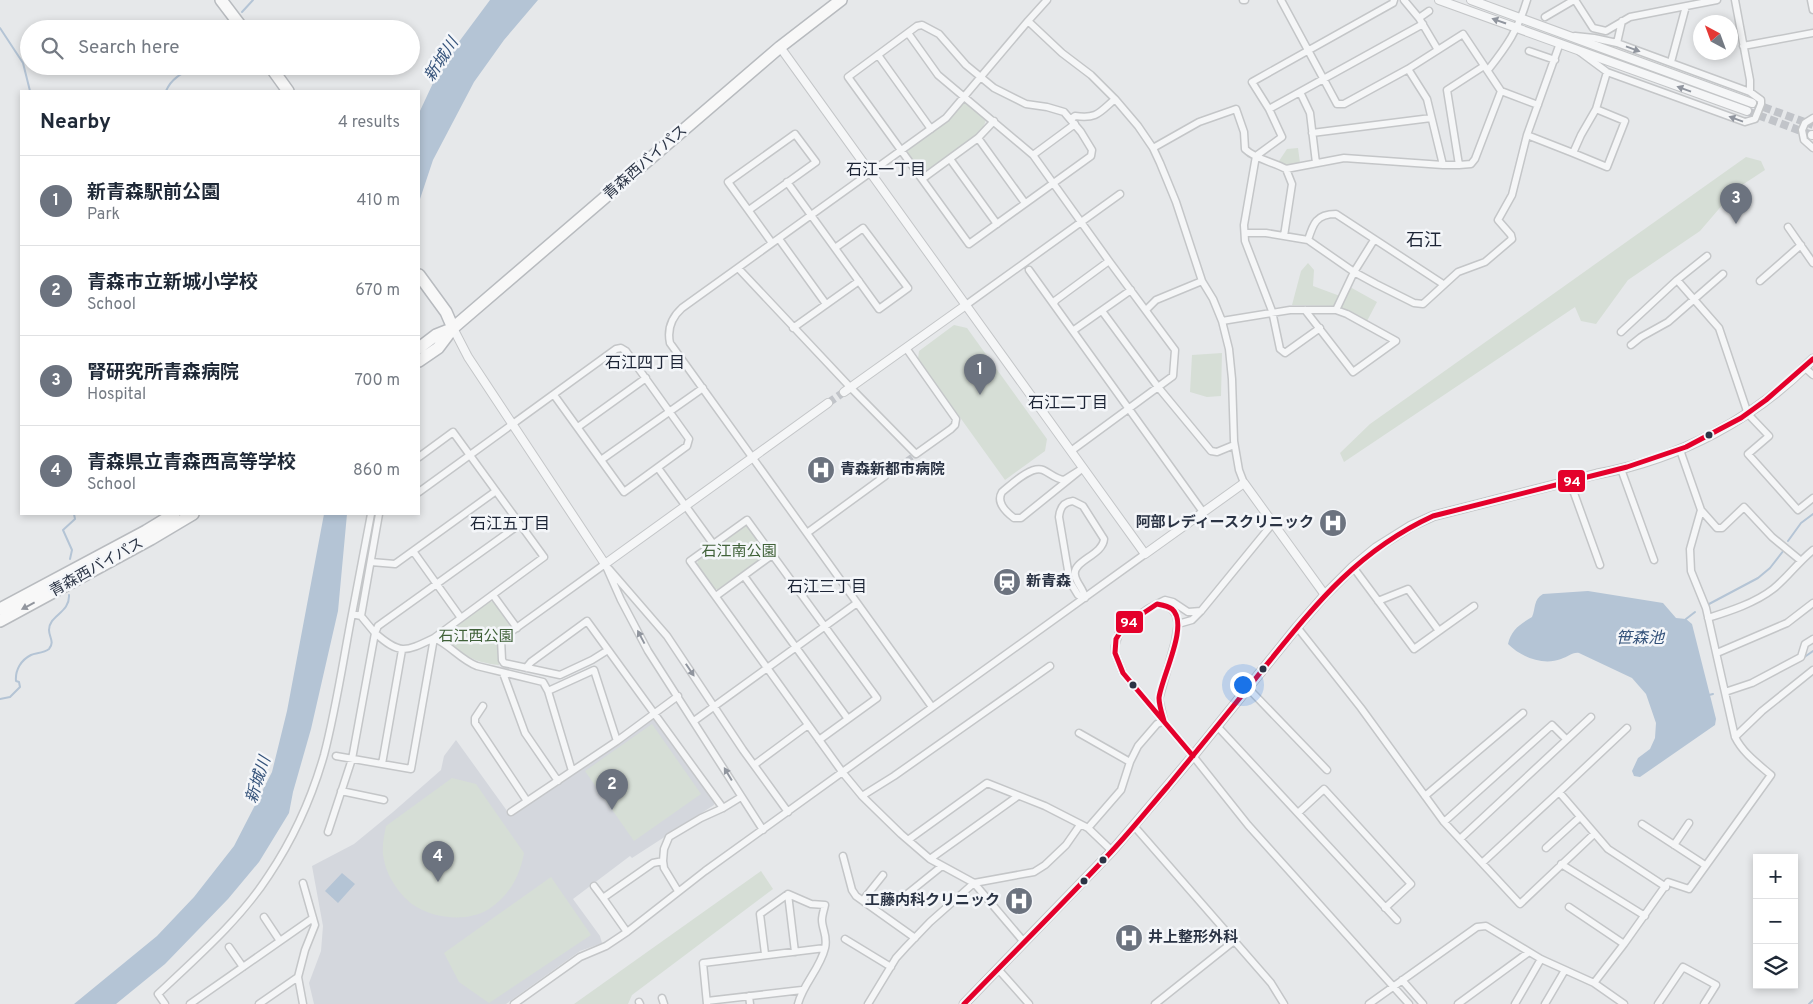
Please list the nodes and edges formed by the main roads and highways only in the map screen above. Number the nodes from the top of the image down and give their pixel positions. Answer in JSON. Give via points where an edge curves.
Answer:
{"nodes":[{"id":1,"x":221,"y":0,"type":"edge"},
{"id":2,"x":841,"y":0,"type":"edge"},
{"id":3,"x":236,"y":20,"type":"edge"},
{"id":4,"x":276,"y":75,"type":"edge"},
{"id":5,"x":287,"y":90,"type":"edge"},
{"id":6,"x":420,"y":276,"type":"edge"},
{"id":7,"x":453,"y":328,"type":"junction"},
{"id":8,"x":420,"y":347,"type":"edge"},
{"id":9,"x":1813,"y":359,"type":"edge"},
{"id":10,"x":420,"y":360,"type":"edge"},
{"id":11,"x":172,"y":515,"type":"edge"},
{"id":12,"x":191,"y":515,"type":"edge"},
{"id":13,"x":1,"y":609,"type":"edge"},
{"id":14,"x":0,"y":621,"type":"edge"},
{"id":15,"x":964,"y":1004,"type":"edge"}],
"edges":[{"from":1,"to":3,"type":"highway"},
{"from":2,"to":7,"type":"highway","name":"青森西バイパス","via":[[780,47]]},
{"from":4,"to":5,"type":"highway"},
{"from":6,"to":7,"type":"highway","via":[[446,312]]},
{"from":7,"to":8,"type":"highway","name":"青森西バイパス","via":[[436,335]]},
{"from":7,"to":10,"type":"highway","name":"青森西バイパス","via":[[438,348]]},
{"from":9,"to":15,"type":"main road","via":[[1748,414],[1680,450],[1621,469],[1434,516],[1376,548],[1353,567],[1297,627],[1194,756],[1112,851]]},
{"from":11,"to":13,"type":"highway","name":"青森西バイパス"},
{"from":12,"to":14,"type":"highway","name":"青森西バイパス","one_way":true}]}
